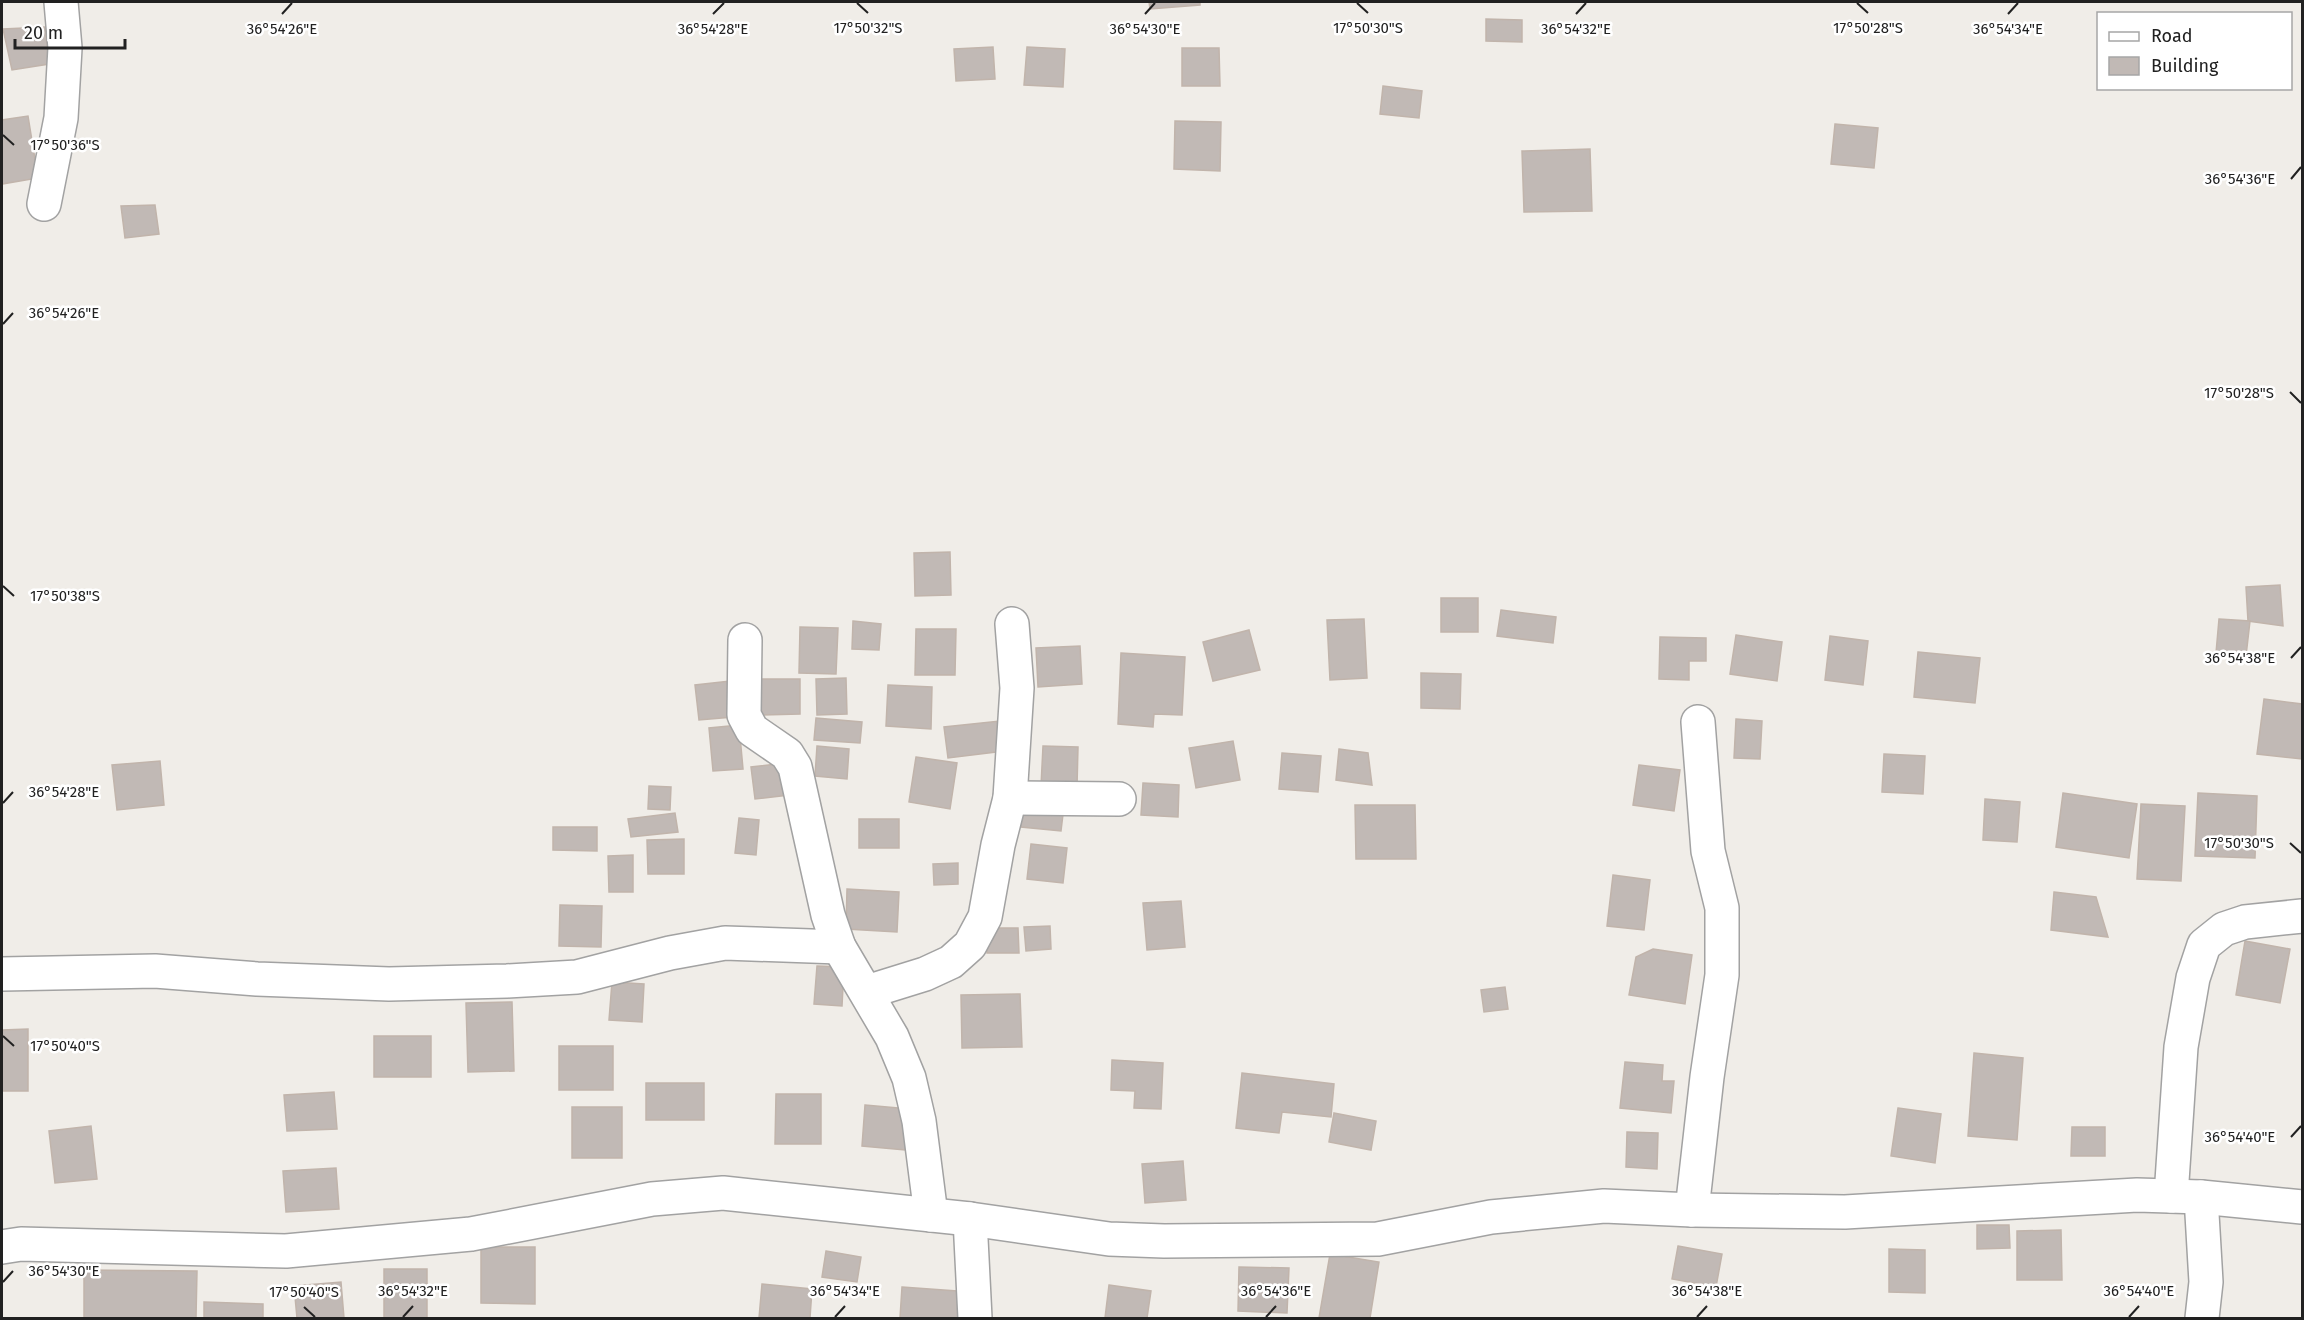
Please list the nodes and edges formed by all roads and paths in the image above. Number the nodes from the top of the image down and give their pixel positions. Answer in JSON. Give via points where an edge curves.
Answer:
{"nodes":[{"id":1,"x":61,"y":2,"type":"edge"},
{"id":2,"x":44,"y":204,"type":"dead end"},
{"id":3,"x":1012,"y":624,"type":"dead end"},
{"id":4,"x":745,"y":640,"type":"dead end"},
{"id":5,"x":1698,"y":722,"type":"dead end"},
{"id":6,"x":1010,"y":798,"type":"junction"},
{"id":7,"x":1119,"y":800,"type":"dead end"},
{"id":8,"x":2302,"y":916,"type":"edge"},
{"id":9,"x":839,"y":947,"type":"junction"},
{"id":10,"x":2,"y":974,"type":"edge"},
{"id":11,"x":867,"y":992,"type":"junction"},
{"id":12,"x":2186,"y":1197,"type":"junction"},
{"id":13,"x":2302,"y":1207,"type":"edge"},
{"id":14,"x":1692,"y":1210,"type":"junction"},
{"id":15,"x":931,"y":1215,"type":"junction"},
{"id":16,"x":970,"y":1219,"type":"junction"},
{"id":17,"x":2,"y":1247,"type":"edge"},
{"id":18,"x":975,"y":1318,"type":"edge"},
{"id":19,"x":2202,"y":1318,"type":"edge"}],
"edges":[{"from":1,"to":2,"type":"street","via":[[65,48],[61,118]]},
{"from":3,"to":6,"type":"street","via":[[1017,687]]},
{"from":4,"to":9,"type":"street","via":[[744,715],[752,730],[787,754],[795,767],[828,915]]},
{"from":5,"to":14,"type":"street","via":[[1707,851],[1722,908],[1722,975]]},
{"from":6,"to":7,"type":"street"},
{"from":6,"to":11,"type":"street","via":[[985,917],[969,945],[951,962],[925,974]]},
{"from":8,"to":12,"type":"street","via":[[2246,922],[2224,929],[2204,945],[2193,978],[2181,1047]]},
{"from":9,"to":10,"type":"street","via":[[725,943],[577,977],[507,981],[389,984],[155,971]]},
{"from":9,"to":11,"type":"street"},
{"from":11,"to":15,"type":"street","via":[[909,1078],[919,1121]]},
{"from":12,"to":13,"type":"street"},
{"from":12,"to":14,"type":"street","via":[[2137,1195],[1845,1212]]},
{"from":12,"to":19,"type":"street","via":[[2206,1282]]},
{"from":14,"to":16,"type":"street","via":[[1604,1206],[1491,1217],[1378,1239],[1109,1239]]},
{"from":15,"to":16,"type":"street"},
{"from":15,"to":17,"type":"street","via":[[723,1193],[652,1199],[471,1234],[286,1251],[21,1244]]},
{"from":16,"to":18,"type":"street"}]}
